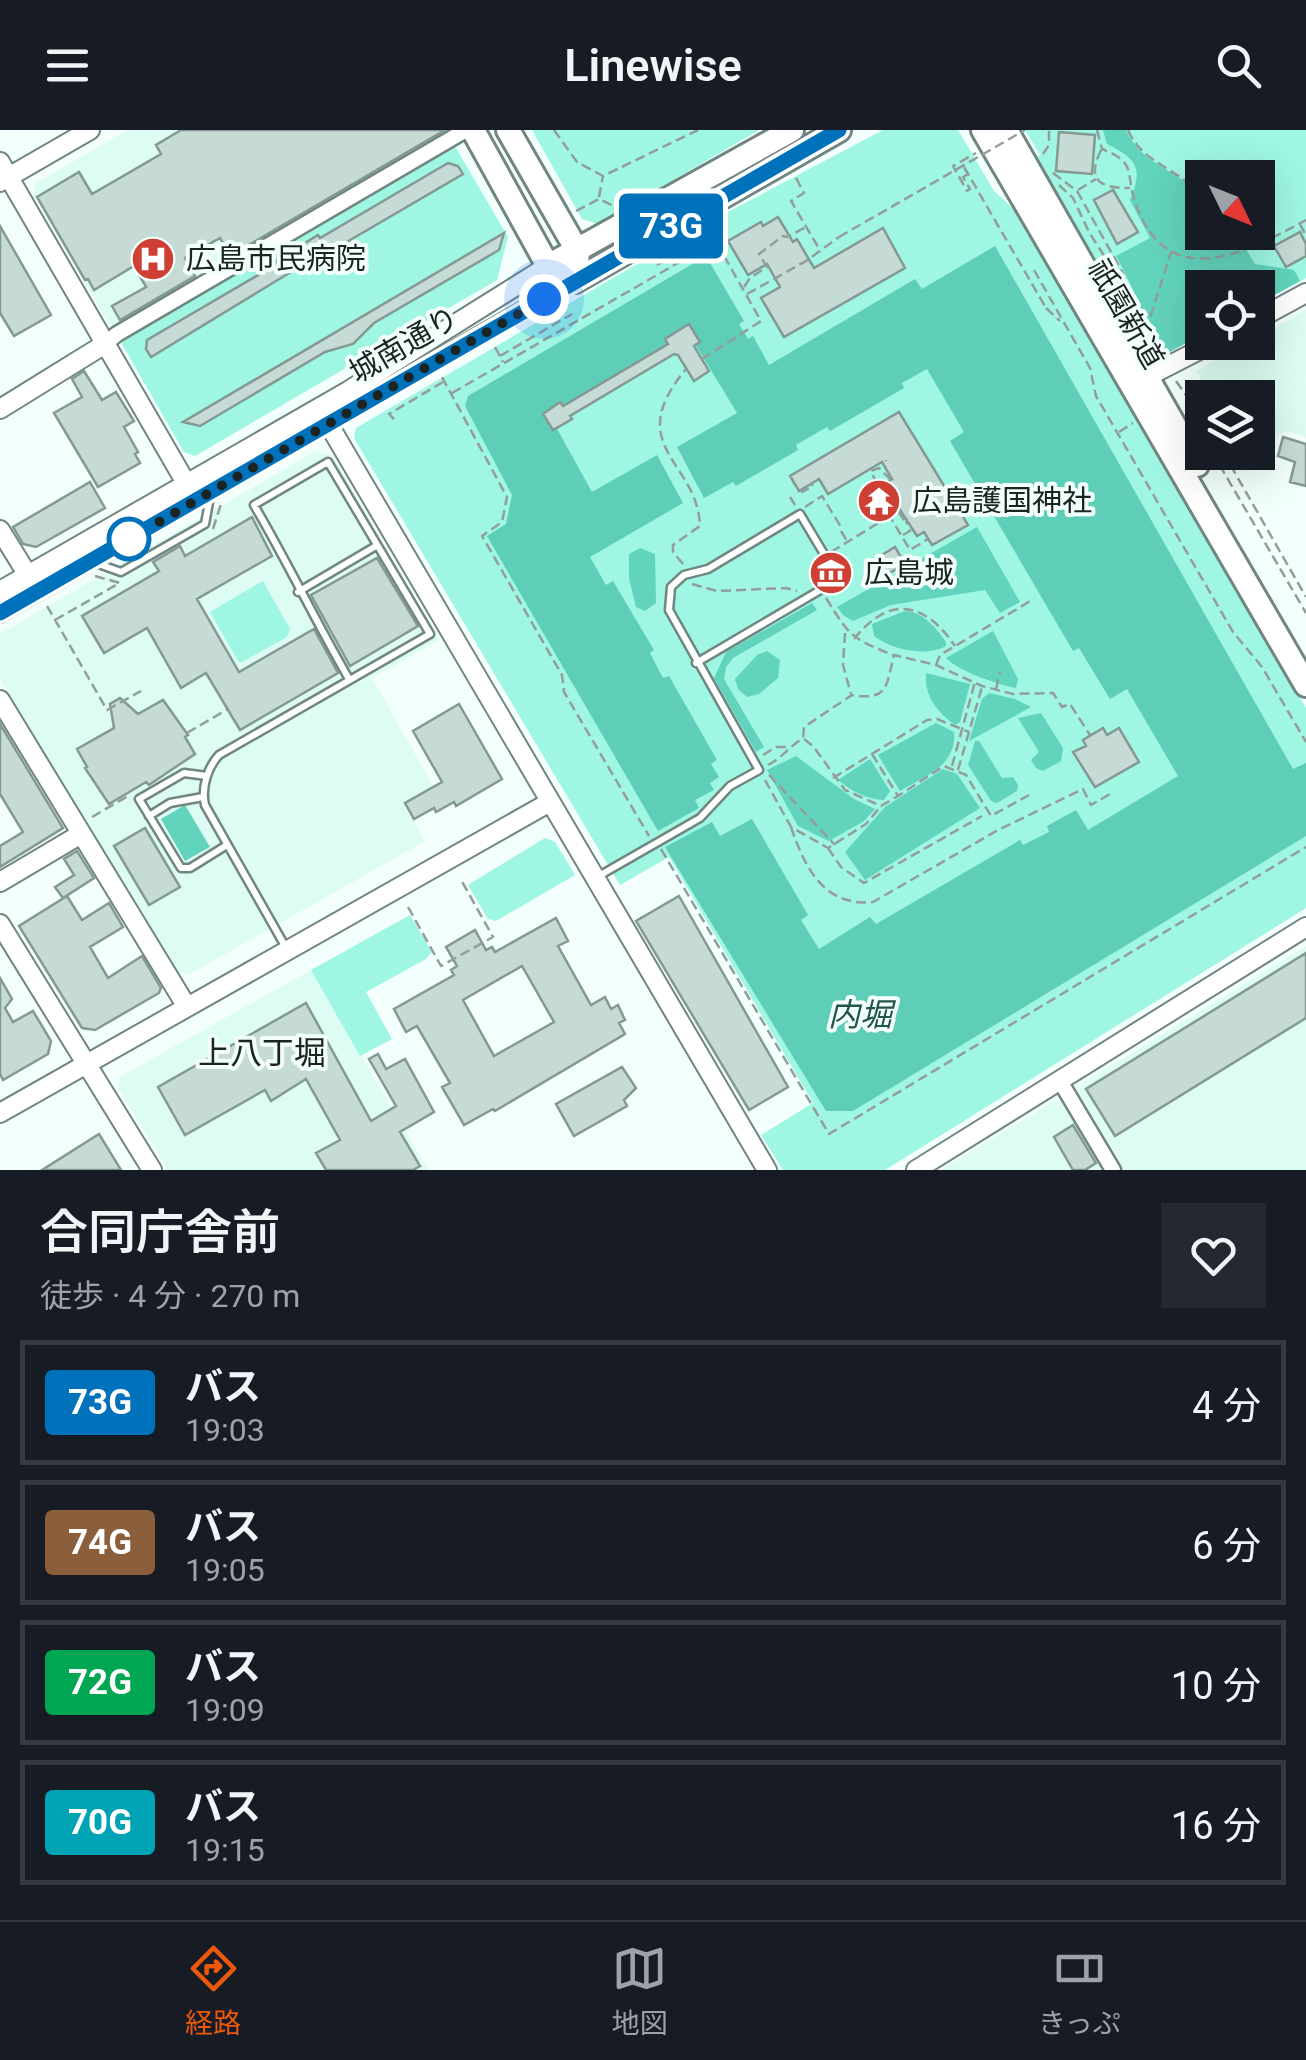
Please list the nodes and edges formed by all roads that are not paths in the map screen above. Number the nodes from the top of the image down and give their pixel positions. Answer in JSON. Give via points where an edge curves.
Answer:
{"nodes":[{"id":1,"x":90,"y":130,"type":"edge"},
{"id":2,"x":470,"y":130,"type":"edge"},
{"id":3,"x":508,"y":130,"type":"edge"},
{"id":4,"x":792,"y":130,"type":"edge"},
{"id":5,"x":840,"y":130,"type":"edge"},
{"id":6,"x":1006,"y":130,"type":"edge"},
{"id":7,"x":980,"y":141,"type":"edge"},
{"id":8,"x":3,"y":174,"type":"edge"},
{"id":9,"x":578,"y":252,"type":"junction"},
{"id":10,"x":548,"y":266,"type":"junction"},
{"id":11,"x":575,"y":281,"type":"junction"},
{"id":12,"x":1306,"y":293,"type":"edge"},
{"id":13,"x":1275,"y":310,"type":"edge"},
{"id":14,"x":105,"y":344,"type":"junction"},
{"id":15,"x":1185,"y":358,"type":"edge"},
{"id":16,"x":1156,"y":373,"type":"junction"},
{"id":17,"x":0,"y":409,"type":"edge"},
{"id":18,"x":324,"y":416,"type":"junction"},
{"id":19,"x":198,"y":492,"type":"junction"},
{"id":20,"x":0,"y":530,"type":"edge"},
{"id":21,"x":376,"y":546,"type":"junction"},
{"id":22,"x":37,"y":590,"type":"junction"},
{"id":23,"x":0,"y":592,"type":"edge"},
{"id":24,"x":298,"y":592,"type":"junction"},
{"id":25,"x":0,"y":613,"type":"edge"},
{"id":26,"x":1306,"y":660,"type":"edge"},
{"id":27,"x":696,"y":663,"type":"junction"},
{"id":28,"x":349,"y":679,"type":"junction"},
{"id":29,"x":1306,"y":684,"type":"edge"},
{"id":30,"x":0,"y":700,"type":"edge"},
{"id":31,"x":208,"y":776,"type":"junction"},
{"id":32,"x":203,"y":797,"type":"junction"},
{"id":33,"x":550,"y":802,"type":"junction"},
{"id":34,"x":150,"y":816,"type":"junction"},
{"id":35,"x":81,"y":834,"type":"junction"},
{"id":36,"x":227,"y":844,"type":"junction"},
{"id":37,"x":595,"y":878,"type":"junction"},
{"id":38,"x":0,"y":882,"type":"edge"},
{"id":39,"x":0,"y":924,"type":"edge"},
{"id":40,"x":1306,"y":927,"type":"edge"},
{"id":41,"x":288,"y":950,"type":"junction"},
{"id":42,"x":187,"y":1006,"type":"junction"},
{"id":43,"x":86,"y":1063,"type":"junction"},
{"id":44,"x":1060,"y":1081,"type":"junction"},
{"id":45,"x":0,"y":1113,"type":"edge"},
{"id":46,"x":764,"y":1168,"type":"edge"},
{"id":47,"x":152,"y":1170,"type":"edge"},
{"id":48,"x":916,"y":1170,"type":"edge"},
{"id":49,"x":1113,"y":1170,"type":"edge"}],
"edges":[{"from":1,"to":8,"type":"street"},
{"from":2,"to":10,"type":"highway"},
{"from":2,"to":14,"type":"street"},
{"from":3,"to":9,"type":"highway"},
{"from":4,"to":9,"type":"highway"},
{"from":5,"to":11,"type":"highway","name":"城南通り"},
{"from":6,"to":16,"type":"highway","name":"祇園新道"},
{"from":7,"to":16,"type":"highway","name":"祇園新道"},
{"from":8,"to":14,"type":"street"},
{"from":9,"to":10,"type":"highway"},
{"from":9,"to":11,"type":"highway"},
{"from":10,"to":11,"type":"highway"},
{"from":10,"to":18,"type":"street","name":"城南通り"},
{"from":11,"to":18,"type":"street","name":"城南通り"},
{"from":12,"to":13,"type":"street"},
{"from":14,"to":17,"type":"street"},
{"from":14,"to":19,"type":"street"},
{"from":15,"to":16,"type":"street"},
{"from":16,"to":26,"type":"highway","name":"祇園新道"},
{"from":16,"to":29,"type":"highway","name":"祇園新道"},
{"from":18,"to":19,"type":"street","name":"城南通り"},
{"from":18,"to":33,"type":"street"},
{"from":19,"to":22,"type":"street","name":"城南通り"},
{"from":19,"to":22,"type":"street","name":"城南通り"},
{"from":20,"to":22,"type":"street"},
{"from":21,"to":24,"type":"lane"},
{"from":21,"to":24,"type":"lane","via":[[328,462],[254,505]]},
{"from":21,"to":28,"type":"lane","via":[[430,634]]},
{"from":22,"to":23,"type":"street","name":"城南通り"},
{"from":22,"to":25,"type":"street","name":"城南通り"},
{"from":24,"to":28,"type":"lane"},
{"from":27,"to":27,"type":"lane","via":[[669,610],[671,587],[800,514],[839,579]]},
{"from":27,"to":37,"type":"lane","via":[[759,770],[730,786],[700,818]]},
{"from":28,"to":31,"type":"lane","via":[[219,754]]},
{"from":30,"to":35,"type":"street"},
{"from":31,"to":32,"type":"lane"},
{"from":31,"to":34,"type":"lane","via":[[184,773],[139,799]]},
{"from":32,"to":34,"type":"lane"},
{"from":32,"to":36,"type":"lane"},
{"from":33,"to":37,"type":"street"},
{"from":33,"to":41,"type":"street"},
{"from":34,"to":36,"type":"lane","via":[[180,868]]},
{"from":35,"to":38,"type":"street"},
{"from":35,"to":42,"type":"street"},
{"from":36,"to":41,"type":"lane"},
{"from":37,"to":46,"type":"street"},
{"from":39,"to":43,"type":"street"},
{"from":40,"to":44,"type":"street"},
{"from":41,"to":42,"type":"street"},
{"from":42,"to":43,"type":"street"},
{"from":43,"to":45,"type":"street"},
{"from":43,"to":47,"type":"street"},
{"from":44,"to":48,"type":"street"},
{"from":44,"to":49,"type":"street"}]}
